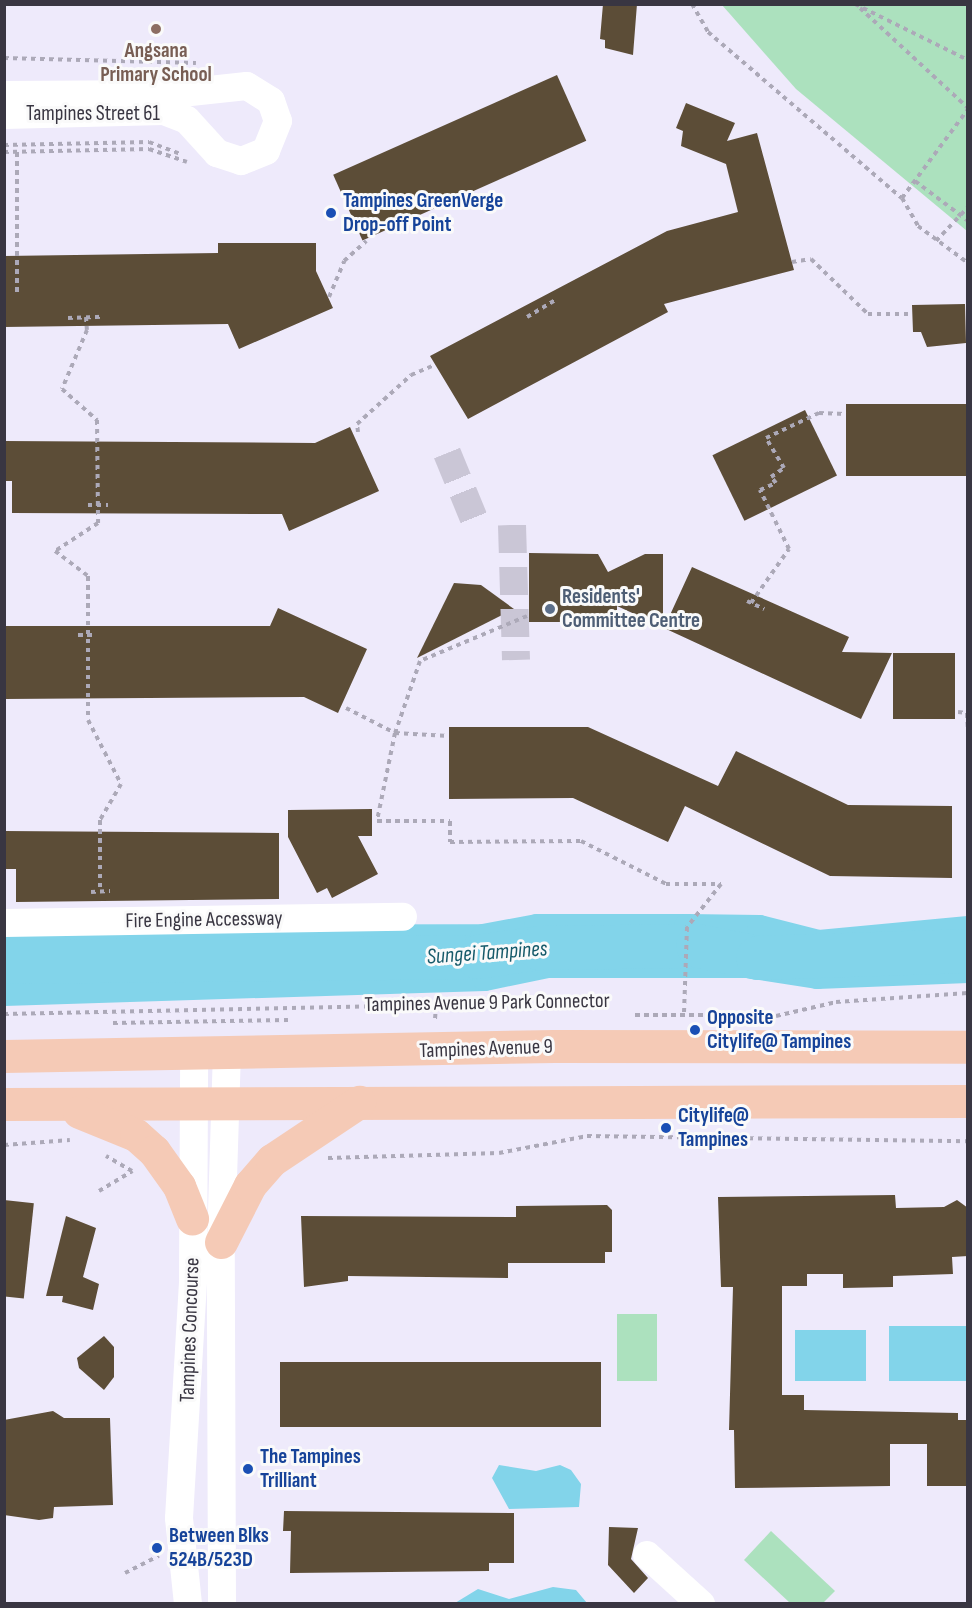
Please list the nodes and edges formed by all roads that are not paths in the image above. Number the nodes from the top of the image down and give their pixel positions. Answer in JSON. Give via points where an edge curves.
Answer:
{"nodes":[{"id":1,"x":4,"y":95,"type":"edge"},
{"id":2,"x":4,"y":115,"type":"edge"},
{"id":3,"x":403,"y":917,"type":"dead end"},
{"id":4,"x":4,"y":923,"type":"edge"},
{"id":5,"x":968,"y":1047,"type":"edge"},
{"id":6,"x":4,"y":1056,"type":"edge"},
{"id":7,"x":194,"y":1056,"type":"junction"},
{"id":8,"x":227,"y":1056,"type":"junction"},
{"id":9,"x":968,"y":1101,"type":"edge"},
{"id":10,"x":359,"y":1102,"type":"junction"},
{"id":11,"x":4,"y":1104,"type":"edge"},
{"id":12,"x":209,"y":1104,"type":"junction"},
{"id":13,"x":66,"y":1106,"type":"junction"},
{"id":14,"x":192,"y":1218,"type":"junction"},
{"id":15,"x":221,"y":1242,"type":"junction"},
{"id":16,"x":647,"y":1555,"type":"dead end"},
{"id":17,"x":188,"y":1604,"type":"edge"},
{"id":18,"x":222,"y":1604,"type":"edge"},
{"id":19,"x":701,"y":1604,"type":"edge"}],
"edges":[{"from":1,"to":2,"type":"street","name":"Tampines Street 61","via":[[172,94],[247,86],[271,101],[284,133],[266,151],[241,161],[217,153],[187,120],[164,111]]},
{"from":3,"to":4,"type":"street","name":"Fire Engine Accessway"},
{"from":5,"to":8,"type":"main road","name":"Tampines Avenue 9","via":[[565,1046]]},
{"from":6,"to":7,"type":"main road","name":"Tampines Avenue 9"},
{"from":7,"to":8,"type":"main road","name":"Tampines Avenue 9"},
{"from":7,"to":12,"type":"street","name":"Tampines Concourse"},
{"from":8,"to":12,"type":"street","name":"Tampines Concourse"},
{"from":9,"to":10,"type":"main road"},
{"from":10,"to":12,"type":"main road"},
{"from":10,"to":15,"type":"main road","via":[[272,1160],[250,1185]]},
{"from":11,"to":13,"type":"main road"},
{"from":12,"to":13,"type":"main road"},
{"from":12,"to":14,"type":"street","name":"Tampines Concourse"},
{"from":12,"to":15,"type":"street","name":"Tampines Concourse"},
{"from":13,"to":14,"type":"main road","via":[[136,1135],[179,1186]]},
{"from":14,"to":17,"type":"street","name":"Tampines Concourse","via":[[188,1423],[179,1518]]},
{"from":15,"to":18,"type":"street","name":"Tampines Concourse"},
{"from":16,"to":19,"type":"street"}]}
